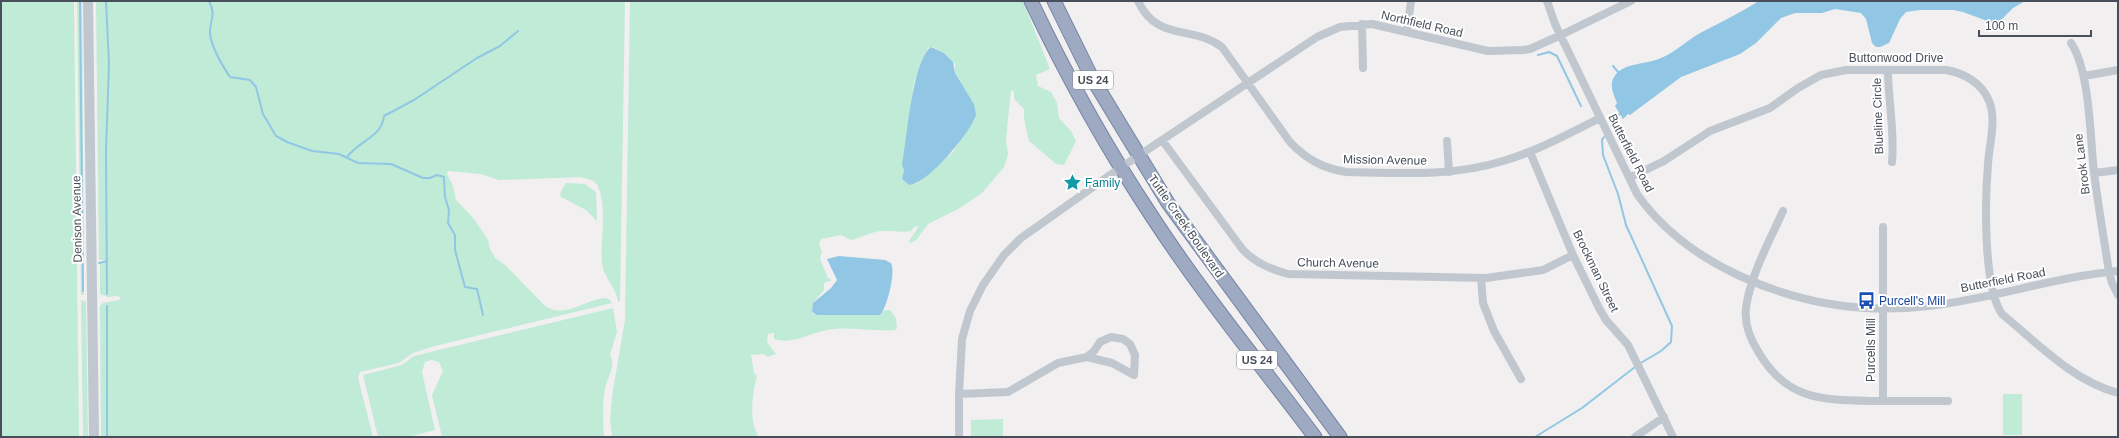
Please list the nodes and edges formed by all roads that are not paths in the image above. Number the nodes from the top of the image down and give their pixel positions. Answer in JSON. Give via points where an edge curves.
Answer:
{"nodes":[{"id":1,"x":88,"y":1,"type":"edge"},
{"id":2,"x":1031,"y":1,"type":"edge"},
{"id":3,"x":1054,"y":1,"type":"edge"},
{"id":4,"x":1138,"y":1,"type":"edge"},
{"id":5,"x":1412,"y":1,"type":"edge"},
{"id":6,"x":1547,"y":1,"type":"edge"},
{"id":7,"x":1631,"y":1,"type":"edge"},
{"id":8,"x":1362,"y":24,"type":"junction"},
{"id":9,"x":1407,"y":32,"type":"junction"},
{"id":10,"x":1561,"y":35,"type":"junction"},
{"id":11,"x":2071,"y":43,"type":"dead end"},
{"id":12,"x":1363,"y":68,"type":"dead end"},
{"id":13,"x":1888,"y":70,"type":"junction"},
{"id":14,"x":2118,"y":70,"type":"edge"},
{"id":15,"x":2084,"y":76,"type":"junction"},
{"id":16,"x":1248,"y":82,"type":"junction"},
{"id":17,"x":1600,"y":118,"type":"junction"},
{"id":18,"x":1162,"y":140,"type":"junction"},
{"id":19,"x":1447,"y":141,"type":"dead end"},
{"id":20,"x":1530,"y":152,"type":"junction"},
{"id":21,"x":1138,"y":156,"type":"junction"},
{"id":22,"x":1892,"y":162,"type":"dead end"},
{"id":23,"x":1120,"y":168,"type":"junction"},
{"id":24,"x":2118,"y":170,"type":"edge"},
{"id":25,"x":1449,"y":172,"type":"junction"},
{"id":26,"x":2094,"y":173,"type":"junction"},
{"id":27,"x":1629,"y":178,"type":"junction"},
{"id":28,"x":1783,"y":211,"type":"dead end"},
{"id":29,"x":1882,"y":227,"type":"dead end"},
{"id":30,"x":1573,"y":256,"type":"junction"},
{"id":31,"x":2114,"y":272,"type":"edge"},
{"id":32,"x":1481,"y":278,"type":"junction"},
{"id":33,"x":1753,"y":282,"type":"junction"},
{"id":34,"x":1994,"y":293,"type":"junction"},
{"id":35,"x":2118,"y":295,"type":"edge"},
{"id":36,"x":1882,"y":309,"type":"junction"},
{"id":37,"x":1087,"y":357,"type":"junction"},
{"id":38,"x":1521,"y":379,"type":"dead end"},
{"id":39,"x":2118,"y":393,"type":"edge"},
{"id":40,"x":959,"y":394,"type":"junction"},
{"id":41,"x":1883,"y":401,"type":"junction"},
{"id":42,"x":1948,"y":401,"type":"dead end"},
{"id":43,"x":1664,"y":417,"type":"junction"},
{"id":44,"x":94,"y":437,"type":"edge"},
{"id":45,"x":960,"y":437,"type":"edge"},
{"id":46,"x":1315,"y":437,"type":"edge"},
{"id":47,"x":1340,"y":437,"type":"edge"},
{"id":48,"x":1635,"y":437,"type":"edge"},
{"id":49,"x":1673,"y":437,"type":"edge"}],
"edges":[{"from":1,"to":44,"type":"street","name":"Denison Avenue"},
{"from":2,"to":23,"type":"highway","name":"Tuttle Creek Boulevard","number":"US 24","via":[[1060,62]]},
{"from":3,"to":21,"type":"highway","name":"Tuttle Creek Boulevard","number":"US 24","via":[[1092,78]]},
{"from":4,"to":16,"type":"street","name":"Mission Avenue","via":[[1148,17],[1165,29],[1206,38],[1219,44]]},
{"from":5,"to":9,"type":"street"},
{"from":6,"to":10,"type":"street","name":"Butterfield Road"},
{"from":7,"to":10,"type":"street","name":"Northfield Road"},
{"from":8,"to":9,"type":"street","name":"Northfield Road"},
{"from":8,"to":12,"type":"street"},
{"from":8,"to":16,"type":"street","name":"Northfield Road","via":[[1328,31]]},
{"from":9,"to":10,"type":"street","name":"Northfield Road","via":[[1488,51],[1530,49]]},
{"from":10,"to":17,"type":"street","name":"Butterfield Road"},
{"from":11,"to":15,"type":"street","name":"Brook Lane","via":[[2077,52]]},
{"from":13,"to":22,"type":"street","name":"Blueline Circle"},
{"from":13,"to":27,"type":"street","name":"Buttonwood Drive","via":[[1846,70],[1816,77],[1770,108],[1710,131]]},
{"from":13,"to":34,"type":"street","name":"Buttonwood Drive","via":[[1957,72],[1979,86],[1989,101],[1992,117],[1985,221]]},
{"from":14,"to":15,"type":"street"},
{"from":15,"to":26,"type":"street","name":"Brook Lane"},
{"from":16,"to":18,"type":"street","name":"Northfield Road"},
{"from":16,"to":25,"type":"street","name":"Mission Avenue","via":[[1290,142],[1302,155],[1318,165],[1346,172]]},
{"from":17,"to":20,"type":"street","name":"Mission Avenue"},
{"from":17,"to":27,"type":"street","name":"Butterfield Road"},
{"from":18,"to":21,"type":"street","name":"Northfield Road"},
{"from":18,"to":32,"type":"street","name":"Church Avenue","via":[[1243,250],[1263,265],[1288,274],[1302,275]]},
{"from":19,"to":25,"type":"street"},
{"from":20,"to":25,"type":"street","name":"Mission Avenue","via":[[1502,162]]},
{"from":20,"to":30,"type":"street","name":"Brockman Street"},
{"from":21,"to":23,"type":"street","name":"Northfield Road"},
{"from":21,"to":47,"type":"highway","name":"Tuttle Creek Boulevard","number":"US 24","via":[[1211,264]]},
{"from":23,"to":40,"type":"street","name":"Northfield Road","via":[[1021,238],[1004,255],[982,285],[970,311],[962,339]]},
{"from":23,"to":46,"type":"highway","name":"Tuttle Creek Boulevard","number":"US 24","via":[[1198,283]]},
{"from":24,"to":26,"type":"street"},
{"from":26,"to":31,"type":"street","name":"Brook Lane"},
{"from":27,"to":33,"type":"street","name":"Butterfield Road","via":[[1656,218],[1688,247]]},
{"from":28,"to":33,"type":"street"},
{"from":29,"to":36,"type":"street","name":"Purcells Mill"},
{"from":30,"to":32,"type":"street","name":"Church Avenue","via":[[1543,270]]},
{"from":30,"to":43,"type":"street","name":"Brockman Street","via":[[1606,320],[1628,345]]},
{"from":31,"to":34,"type":"street","name":"Butterfield Road"},
{"from":31,"to":35,"type":"street","name":"Brook Lane","via":[[2112,283]]},
{"from":32,"to":38,"type":"street","via":[[1483,302],[1494,331]]},
{"from":33,"to":36,"type":"street","name":"Butterfield Road","via":[[1807,300]]},
{"from":33,"to":41,"type":"street","via":[[1746,307],[1748,333],[1773,374],[1795,390],[1816,398]]},
{"from":34,"to":36,"type":"street","name":"Butterfield Road","via":[[1928,306]]},
{"from":34,"to":39,"type":"street","name":"Buttonwood Drive","via":[[1995,303],[2002,314],[2072,371],[2102,388]]},
{"from":36,"to":41,"type":"street","name":"Purcells Mill"},
{"from":37,"to":37,"type":"street","via":[[1100,342],[1117,337],[1123,339],[1133,349],[1134,375],[1112,363]]},
{"from":37,"to":40,"type":"street","via":[[1058,363],[1008,392]]},
{"from":40,"to":45,"type":"street","name":"Northfield Road"},
{"from":41,"to":42,"type":"street"},
{"from":43,"to":48,"type":"street"},
{"from":43,"to":49,"type":"street","name":"Brockman Street"}]}
